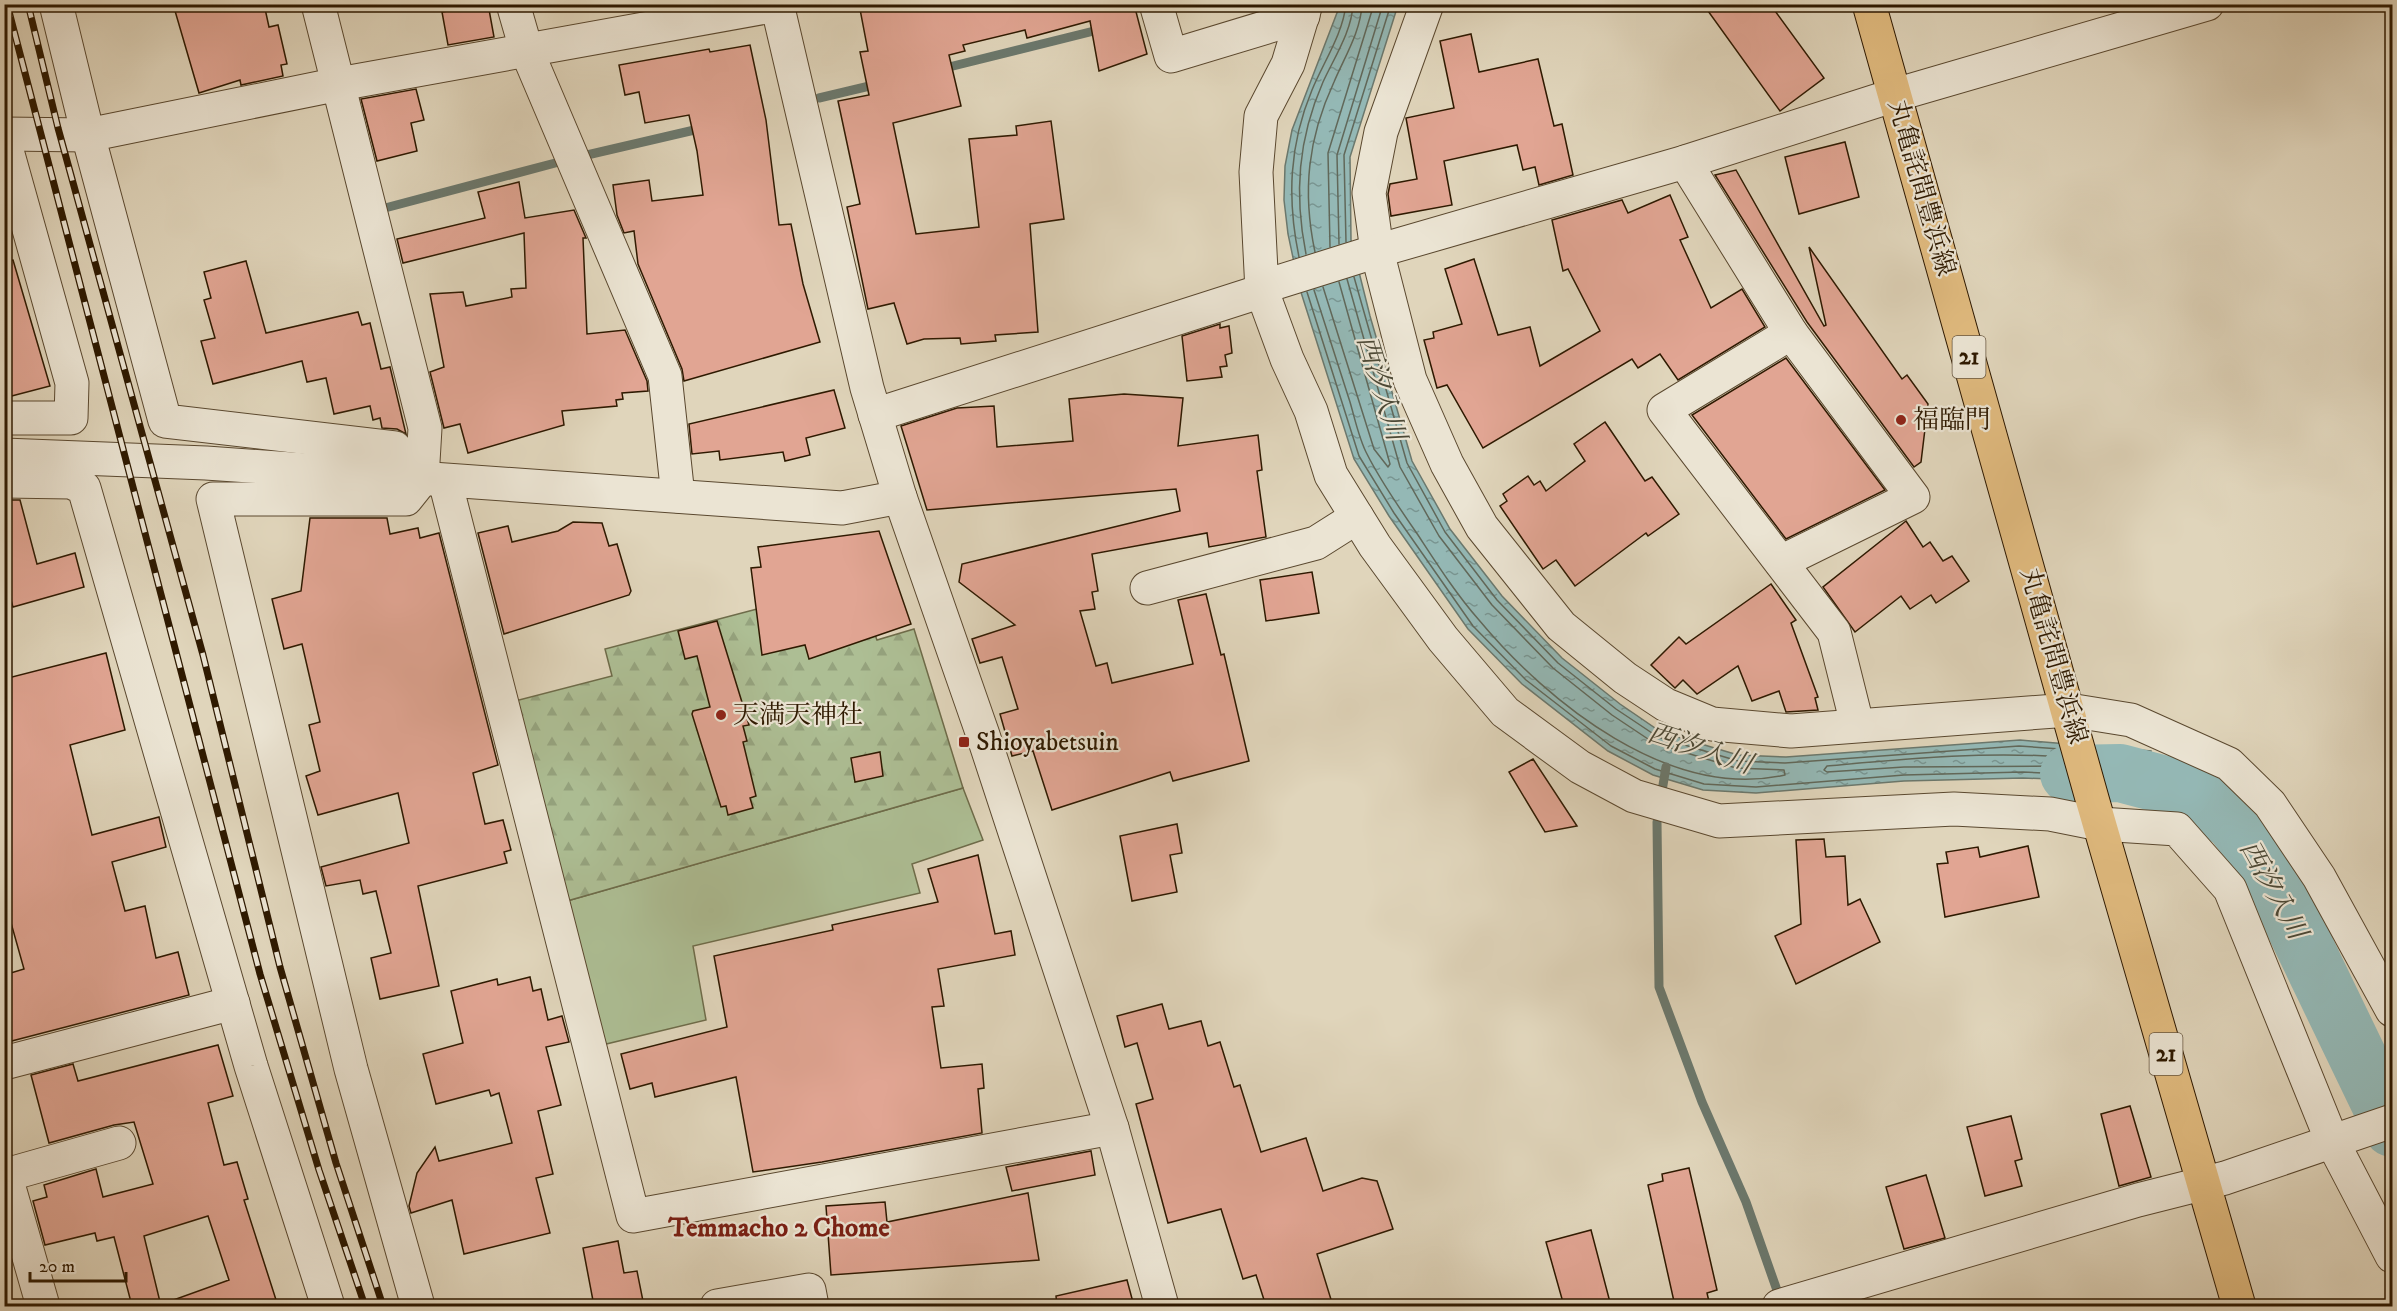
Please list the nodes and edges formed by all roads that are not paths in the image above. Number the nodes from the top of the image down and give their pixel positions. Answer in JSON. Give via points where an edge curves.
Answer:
{"nodes":[{"id":1,"x":56,"y":4,"type":"edge"},
{"id":2,"x":318,"y":4,"type":"edge"},
{"id":3,"x":513,"y":4,"type":"edge"},
{"id":4,"x":1156,"y":4,"type":"edge"},
{"id":5,"x":1427,"y":4,"type":"edge"},
{"id":6,"x":1869,"y":4,"type":"edge"},
{"id":7,"x":2207,"y":4,"type":"edge"},
{"id":8,"x":777,"y":5,"type":"edge"},
{"id":9,"x":1304,"y":10,"type":"edge"},
{"id":10,"x":526,"y":50,"type":"junction"},
{"id":11,"x":339,"y":84,"type":"junction"},
{"id":12,"x":1895,"y":95,"type":"junction"},
{"id":13,"x":4,"y":134,"type":"edge"},
{"id":14,"x":88,"y":135,"type":"junction"},
{"id":15,"x":4,"y":140,"type":"edge"},
{"id":16,"x":1685,"y":162,"type":"junction"},
{"id":17,"x":1372,"y":252,"type":"junction"},
{"id":18,"x":1269,"y":287,"type":"junction"},
{"id":19,"x":1791,"y":333,"type":"junction"},
{"id":20,"x":875,"y":415,"type":"junction"},
{"id":21,"x":4,"y":418,"type":"edge"},
{"id":22,"x":4,"y":455,"type":"edge"},
{"id":23,"x":434,"y":480,"type":"junction"},
{"id":24,"x":4,"y":481,"type":"edge"},
{"id":25,"x":678,"y":496,"type":"junction"},
{"id":26,"x":900,"y":497,"type":"junction"},
{"id":27,"x":1357,"y":517,"type":"junction"},
{"id":28,"x":1780,"y":562,"type":"junction"},
{"id":29,"x":1147,"y":588,"type":"dead end"},
{"id":30,"x":2069,"y":710,"type":"junction"},
{"id":31,"x":1857,"y":724,"type":"junction"},
{"id":32,"x":2097,"y":813,"type":"junction"},
{"id":33,"x":233,"y":1003,"type":"junction"},
{"id":34,"x":2392,"y":1010,"type":"edge"},
{"id":35,"x":4,"y":1063,"type":"edge"},
{"id":36,"x":2392,"y":1121,"type":"edge"},
{"id":37,"x":1112,"y":1128,"type":"junction"},
{"id":38,"x":2332,"y":1141,"type":"junction"},
{"id":39,"x":119,"y":1143,"type":"dead end"},
{"id":40,"x":5,"y":1172,"type":"edge"},
{"id":41,"x":2203,"y":1184,"type":"junction"},
{"id":42,"x":2392,"y":1256,"type":"edge"},
{"id":43,"x":43,"y":1306,"type":"edge"},
{"id":44,"x":328,"y":1306,"type":"edge"},
{"id":45,"x":418,"y":1306,"type":"edge"},
{"id":46,"x":717,"y":1306,"type":"edge"},
{"id":47,"x":812,"y":1306,"type":"edge"},
{"id":48,"x":1161,"y":1306,"type":"edge"},
{"id":49,"x":1779,"y":1306,"type":"edge"},
{"id":50,"x":2239,"y":1306,"type":"edge"}],
"edges":[{"from":1,"to":14,"type":"street"},
{"from":2,"to":11,"type":"street"},
{"from":3,"to":10,"type":"street"},
{"from":4,"to":9,"type":"street","via":[[1171,56]]},
{"from":5,"to":17,"type":"street","via":[[1381,132],[1369,193]]},
{"from":6,"to":12,"type":"main road","name":"丸亀詫間豊浜線","number":"21"},
{"from":7,"to":12,"type":"street"},
{"from":8,"to":10,"type":"street"},
{"from":8,"to":20,"type":"street"},
{"from":9,"to":18,"type":"street","via":[[1288,64],[1261,116],[1256,172]]},
{"from":10,"to":11,"type":"street"},
{"from":10,"to":25,"type":"street","via":[[665,376]]},
{"from":11,"to":14,"type":"street"},
{"from":11,"to":23,"type":"street","via":[[425,428]]},
{"from":12,"to":16,"type":"street"},
{"from":12,"to":30,"type":"main road","name":"丸亀詫間豊浜線","number":"21"},
{"from":13,"to":14,"type":"street"},
{"from":14,"to":23,"type":"street","via":[[165,421],[395,448]]},
{"from":15,"to":21,"type":"street","via":[[72,383],[71,418]]},
{"from":16,"to":17,"type":"street"},
{"from":16,"to":19,"type":"street"},
{"from":17,"to":18,"type":"street"},
{"from":17,"to":31,"type":"street","via":[[1410,380],[1447,464],[1482,527],[1561,626],[1625,678],[1666,705],[1712,724],[1791,731]]},
{"from":18,"to":20,"type":"street"},
{"from":18,"to":27,"type":"street","via":[[1287,359],[1311,411],[1331,476]]},
{"from":19,"to":28,"type":"street","via":[[1664,410]]},
{"from":19,"to":28,"type":"street","via":[[1914,497]]},
{"from":20,"to":26,"type":"street"},
{"from":22,"to":23,"type":"street","via":[[206,463]]},
{"from":23,"to":25,"type":"street"},
{"from":23,"to":37,"type":"street","via":[[633,1216]]},
{"from":23,"to":45,"type":"street","via":[[406,499],[213,498],[351,1069]]},
{"from":24,"to":33,"type":"street","via":[[71,482],[84,489]]},
{"from":25,"to":26,"type":"street","via":[[842,508]]},
{"from":26,"to":37,"type":"street"},
{"from":27,"to":29,"type":"street","via":[[1316,543]]},
{"from":27,"to":32,"type":"street","via":[[1443,639],[1505,712],[1580,767],[1634,796],[1719,821],[1954,809]]},
{"from":28,"to":31,"type":"street","via":[[1834,632]]},
{"from":30,"to":31,"type":"street"},
{"from":30,"to":32,"type":"main road","name":"丸亀詫間豊浜線","number":"21"},
{"from":30,"to":34,"type":"street","via":[[2131,720],[2229,764],[2270,804],[2319,877]]},
{"from":32,"to":38,"type":"street","via":[[2176,829],[2230,889]]},
{"from":32,"to":41,"type":"main road","name":"丸亀詫間豊浜線","number":"21"},
{"from":33,"to":35,"type":"street"},
{"from":33,"to":44,"type":"street"},
{"from":36,"to":38,"type":"street"},
{"from":37,"to":48,"type":"street"},
{"from":38,"to":41,"type":"street"},
{"from":38,"to":42,"type":"street"},
{"from":39,"to":40,"type":"street"},
{"from":40,"to":43,"type":"street"},
{"from":41,"to":49,"type":"street"},
{"from":41,"to":50,"type":"main road","name":"丸亀詫間豊浜線","number":"21"},
{"from":46,"to":47,"type":"street","via":[[809,1290]]}]}
